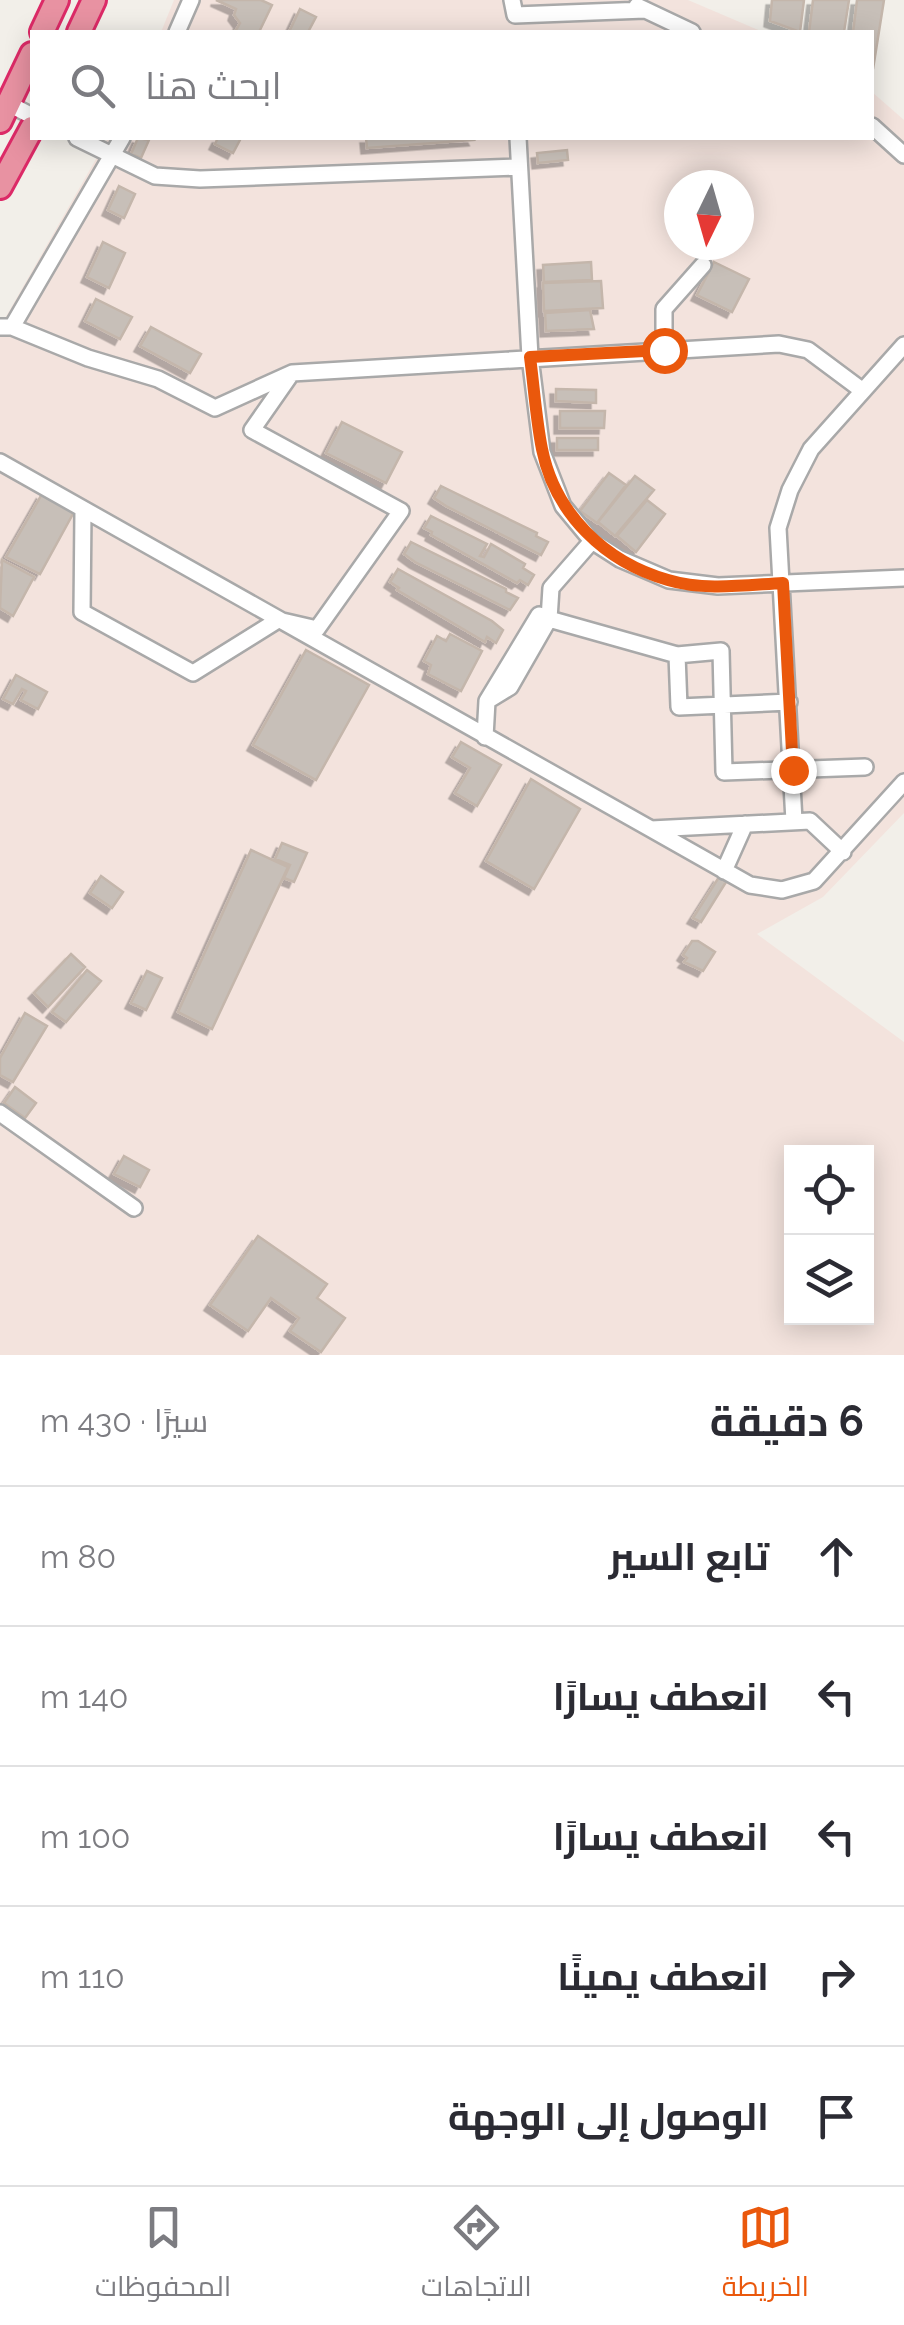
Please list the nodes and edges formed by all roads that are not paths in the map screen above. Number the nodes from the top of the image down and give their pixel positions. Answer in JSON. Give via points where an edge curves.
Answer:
{"nodes":[{"id":1,"x":57,"y":0,"type":"edge"},
{"id":2,"x":94,"y":0,"type":"edge"},
{"id":3,"x":191,"y":0,"type":"edge"},
{"id":4,"x":626,"y":0,"type":"edge"},
{"id":5,"x":514,"y":7,"type":"edge"},
{"id":6,"x":645,"y":10,"type":"junction"},
{"id":7,"x":43,"y":30,"type":"edge"},
{"id":8,"x":80,"y":30,"type":"edge"},
{"id":9,"x":178,"y":30,"type":"edge"},
{"id":10,"x":688,"y":30,"type":"edge"},
{"id":11,"x":30,"y":58,"type":"edge"},
{"id":12,"x":4,"y":112,"type":"edge"},
{"id":13,"x":30,"y":116,"type":"edge"},
{"id":14,"x":874,"y":128,"type":"edge"},
{"id":15,"x":30,"y":132,"type":"edge"},
{"id":16,"x":81,"y":140,"type":"edge"},
{"id":17,"x":121,"y":140,"type":"edge"},
{"id":18,"x":518,"y":140,"type":"edge"},
{"id":19,"x":112,"y":154,"type":"junction"},
{"id":20,"x":904,"y":155,"type":"edge"},
{"id":21,"x":518,"y":167,"type":"junction"},
{"id":22,"x":0,"y":187,"type":"edge"},
{"id":23,"x":702,"y":265,"type":"dead end"},
{"id":24,"x":6,"y":327,"type":"edge"},
{"id":25,"x":904,"y":345,"type":"edge"},
{"id":26,"x":664,"y":350,"type":"junction"},
{"id":27,"x":530,"y":357,"type":"junction"},
{"id":28,"x":292,"y":373,"type":"junction"},
{"id":29,"x":863,"y":391,"type":"junction"},
{"id":30,"x":0,"y":462,"type":"edge"},
{"id":31,"x":84,"y":511,"type":"junction"},
{"id":32,"x":592,"y":540,"type":"junction"},
{"id":33,"x":904,"y":578,"type":"edge"},
{"id":34,"x":783,"y":583,"type":"junction"},
{"id":35,"x":552,"y":588,"type":"junction"},
{"id":36,"x":549,"y":619,"type":"junction"},
{"id":37,"x":278,"y":620,"type":"junction"},
{"id":38,"x":678,"y":655,"type":"junction"},
{"id":39,"x":486,"y":701,"type":"junction"},
{"id":40,"x":790,"y":702,"type":"junction"},
{"id":41,"x":722,"y":706,"type":"junction"},
{"id":42,"x":485,"y":736,"type":"junction"},
{"id":43,"x":865,"y":767,"type":"dead end"},
{"id":44,"x":793,"y":770,"type":"junction"},
{"id":45,"x":904,"y":782,"type":"edge"},
{"id":46,"x":794,"y":821,"type":"junction"},
{"id":47,"x":746,"y":824,"type":"junction"},
{"id":48,"x":652,"y":830,"type":"junction"},
{"id":49,"x":842,"y":852,"type":"junction"},
{"id":50,"x":724,"y":871,"type":"junction"},
{"id":51,"x":0,"y":1113,"type":"edge"},
{"id":52,"x":134,"y":1208,"type":"dead end"}],
"edges":[{"from":1,"to":7,"type":"highway"},
{"from":2,"to":8,"type":"highway"},
{"from":3,"to":9,"type":"lane"},
{"from":4,"to":6,"type":"lane"},
{"from":5,"to":6,"type":"lane"},
{"from":6,"to":10,"type":"lane"},
{"from":11,"to":12,"type":"highway"},
{"from":12,"to":13,"type":"lane"},
{"from":14,"to":20,"type":"lane"},
{"from":15,"to":22,"type":"highway"},
{"from":16,"to":19,"type":"lane"},
{"from":17,"to":19,"type":"lane"},
{"from":18,"to":21,"type":"lane"},
{"from":19,"to":21,"type":"lane","via":[[156,176],[200,179]]},
{"from":19,"to":24,"type":"lane"},
{"from":21,"to":27,"type":"lane"},
{"from":23,"to":26,"type":"lane","via":[[664,309]]},
{"from":24,"to":28,"type":"lane","via":[[158,380],[215,408]]},
{"from":25,"to":29,"type":"lane"},
{"from":26,"to":27,"type":"lane"},
{"from":26,"to":29,"type":"lane","via":[[779,344],[808,350]]},
{"from":27,"to":28,"type":"lane"},
{"from":27,"to":32,"type":"lane","via":[[542,452],[563,506]]},
{"from":28,"to":37,"type":"lane","via":[[252,430],[400,511],[317,629]]},
{"from":29,"to":34,"type":"lane","via":[[810,450],[790,490],[778,528]]},
{"from":30,"to":31,"type":"lane"},
{"from":31,"to":37,"type":"lane"},
{"from":31,"to":37,"type":"lane","via":[[82,612],[193,673]]},
{"from":32,"to":34,"type":"lane","via":[[669,580]]},
{"from":32,"to":35,"type":"lane"},
{"from":33,"to":34,"type":"lane"},
{"from":34,"to":40,"type":"lane"},
{"from":35,"to":36,"type":"lane"},
{"from":35,"to":39,"type":"lane"},
{"from":36,"to":38,"type":"lane"},
{"from":36,"to":39,"type":"lane","via":[[510,687]]},
{"from":37,"to":42,"type":"lane"},
{"from":38,"to":41,"type":"lane","via":[[680,707]]},
{"from":38,"to":41,"type":"lane","via":[[721,651]]},
{"from":39,"to":42,"type":"lane"},
{"from":40,"to":41,"type":"lane"},
{"from":40,"to":44,"type":"lane"},
{"from":41,"to":44,"type":"lane","via":[[724,772]]},
{"from":42,"to":48,"type":"lane"},
{"from":43,"to":44,"type":"lane"},
{"from":44,"to":46,"type":"lane"},
{"from":45,"to":49,"type":"lane"},
{"from":46,"to":47,"type":"lane"},
{"from":46,"to":49,"type":"lane","via":[[810,821]]},
{"from":47,"to":48,"type":"lane"},
{"from":47,"to":50,"type":"lane"},
{"from":48,"to":50,"type":"lane"},
{"from":49,"to":50,"type":"lane","via":[[814,881],[782,890],[750,885]]},
{"from":51,"to":52,"type":"lane"}]}
